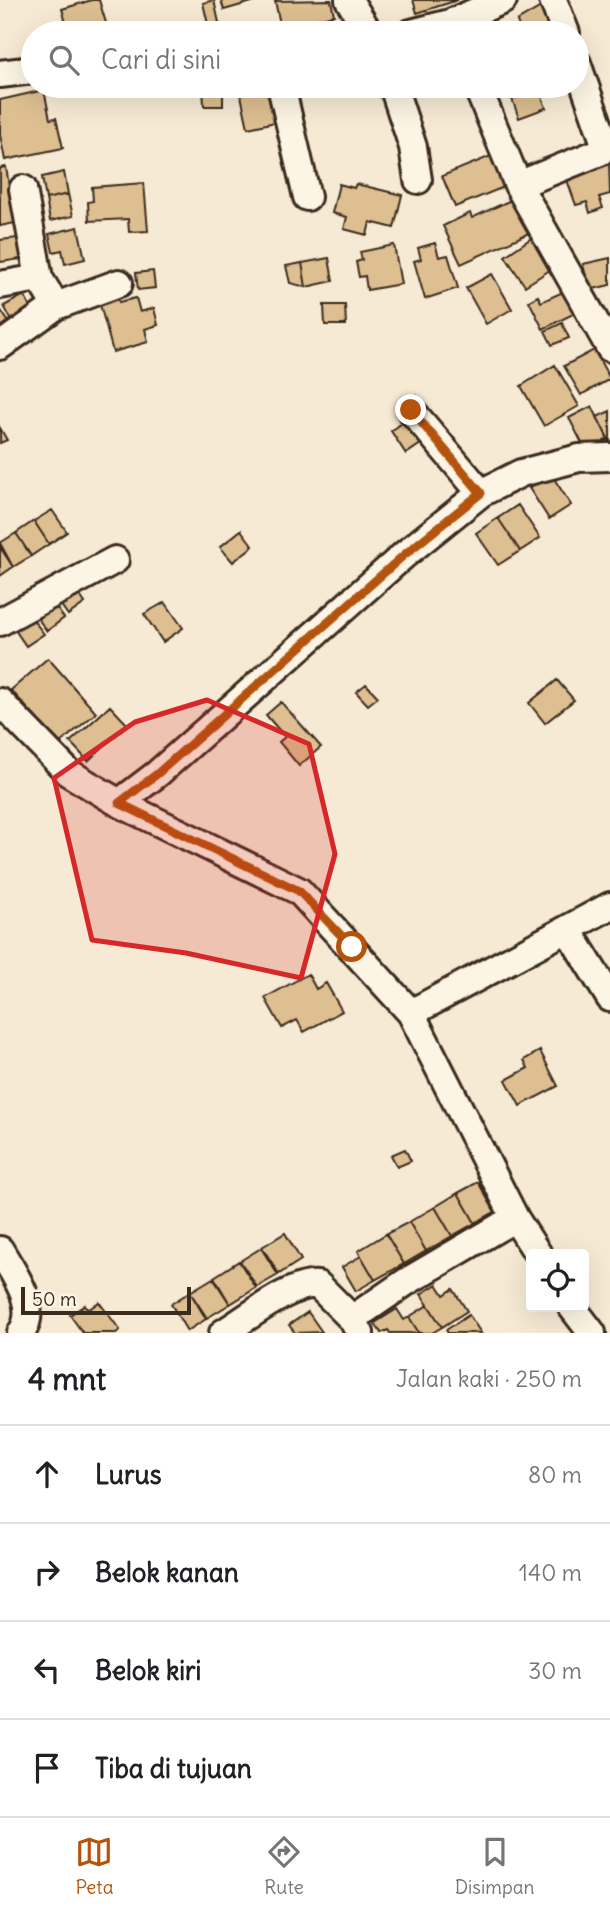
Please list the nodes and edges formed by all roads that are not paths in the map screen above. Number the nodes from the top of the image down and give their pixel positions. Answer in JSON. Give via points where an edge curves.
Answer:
{"nodes":[{"id":1,"x":349,"y":0,"type":"edge"},
{"id":2,"x":503,"y":0,"type":"edge"},
{"id":3,"x":553,"y":0,"type":"edge"},
{"id":4,"x":362,"y":21,"type":"edge"},
{"id":5,"x":466,"y":21,"type":"edge"},
{"id":6,"x":561,"y":21,"type":"edge"},
{"id":7,"x":21,"y":71,"type":"edge"},
{"id":8,"x":0,"y":74,"type":"edge"},
{"id":9,"x":589,"y":92,"type":"edge"},
{"id":10,"x":284,"y":98,"type":"edge"},
{"id":11,"x":397,"y":98,"type":"edge"},
{"id":12,"x":482,"y":98,"type":"edge"},
{"id":13,"x":607,"y":135,"type":"edge"},
{"id":14,"x":418,"y":180,"type":"dead end"},
{"id":15,"x":518,"y":185,"type":"junction"},
{"id":16,"x":23,"y":189,"type":"dead end"},
{"id":17,"x":307,"y":197,"type":"dead end"},
{"id":18,"x":39,"y":278,"type":"junction"},
{"id":19,"x":119,"y":283,"type":"dead end"},
{"id":20,"x":0,"y":285,"type":"edge"},
{"id":21,"x":56,"y":306,"type":"junction"},
{"id":22,"x":0,"y":346,"type":"edge"},
{"id":23,"x":610,"y":348,"type":"edge"},
{"id":24,"x":411,"y":410,"type":"dead end"},
{"id":25,"x":610,"y":457,"type":"edge"},
{"id":26,"x":481,"y":493,"type":"junction"},
{"id":27,"x":115,"y":561,"type":"dead end"},
{"id":28,"x":0,"y":622,"type":"edge"},
{"id":29,"x":0,"y":702,"type":"edge"},
{"id":30,"x":119,"y":803,"type":"junction"},
{"id":31,"x":610,"y":906,"type":"edge"},
{"id":32,"x":568,"y":930,"type":"junction"},
{"id":33,"x":610,"y":998,"type":"edge"},
{"id":34,"x":411,"y":1013,"type":"junction"},
{"id":35,"x":514,"y":1218,"type":"junction"},
{"id":36,"x":535,"y":1249,"type":"edge"},
{"id":37,"x":0,"y":1250,"type":"edge"},
{"id":38,"x":576,"y":1312,"type":"edge"},
{"id":39,"x":610,"y":1325,"type":"edge"},
{"id":40,"x":356,"y":1326,"type":"edge"},
{"id":41,"x":21,"y":1333,"type":"edge"},
{"id":42,"x":223,"y":1333,"type":"edge"},
{"id":43,"x":593,"y":1333,"type":"edge"}],
"edges":[{"from":1,"to":4,"type":"street"},
{"from":2,"to":5,"type":"street"},
{"from":3,"to":6,"type":"street"},
{"from":7,"to":8,"type":"street"},
{"from":9,"to":13,"type":"street"},
{"from":10,"to":17,"type":"street"},
{"from":11,"to":14,"type":"street"},
{"from":12,"to":15,"type":"street"},
{"from":13,"to":15,"type":"street","via":[[600,152]]},
{"from":15,"to":23,"type":"street"},
{"from":16,"to":18,"type":"street"},
{"from":18,"to":20,"type":"street"},
{"from":18,"to":21,"type":"street"},
{"from":19,"to":21,"type":"street"},
{"from":21,"to":22,"type":"street"},
{"from":24,"to":26,"type":"street"},
{"from":25,"to":26,"type":"street","via":[[579,458],[521,473]]},
{"from":26,"to":30,"type":"street"},
{"from":27,"to":28,"type":"street"},
{"from":29,"to":30,"type":"street","via":[[69,773]]},
{"from":30,"to":34,"type":"street","via":[[299,891]]},
{"from":31,"to":32,"type":"street"},
{"from":32,"to":33,"type":"street"},
{"from":32,"to":34,"type":"street"},
{"from":34,"to":35,"type":"street"},
{"from":35,"to":36,"type":"street"},
{"from":35,"to":40,"type":"street","via":[[406,1282]]},
{"from":37,"to":41,"type":"street","via":[[29,1313]]},
{"from":38,"to":43,"type":"street"},
{"from":39,"to":43,"type":"street"},
{"from":40,"to":42,"type":"street","via":[[318,1285],[310,1284]]}]}
